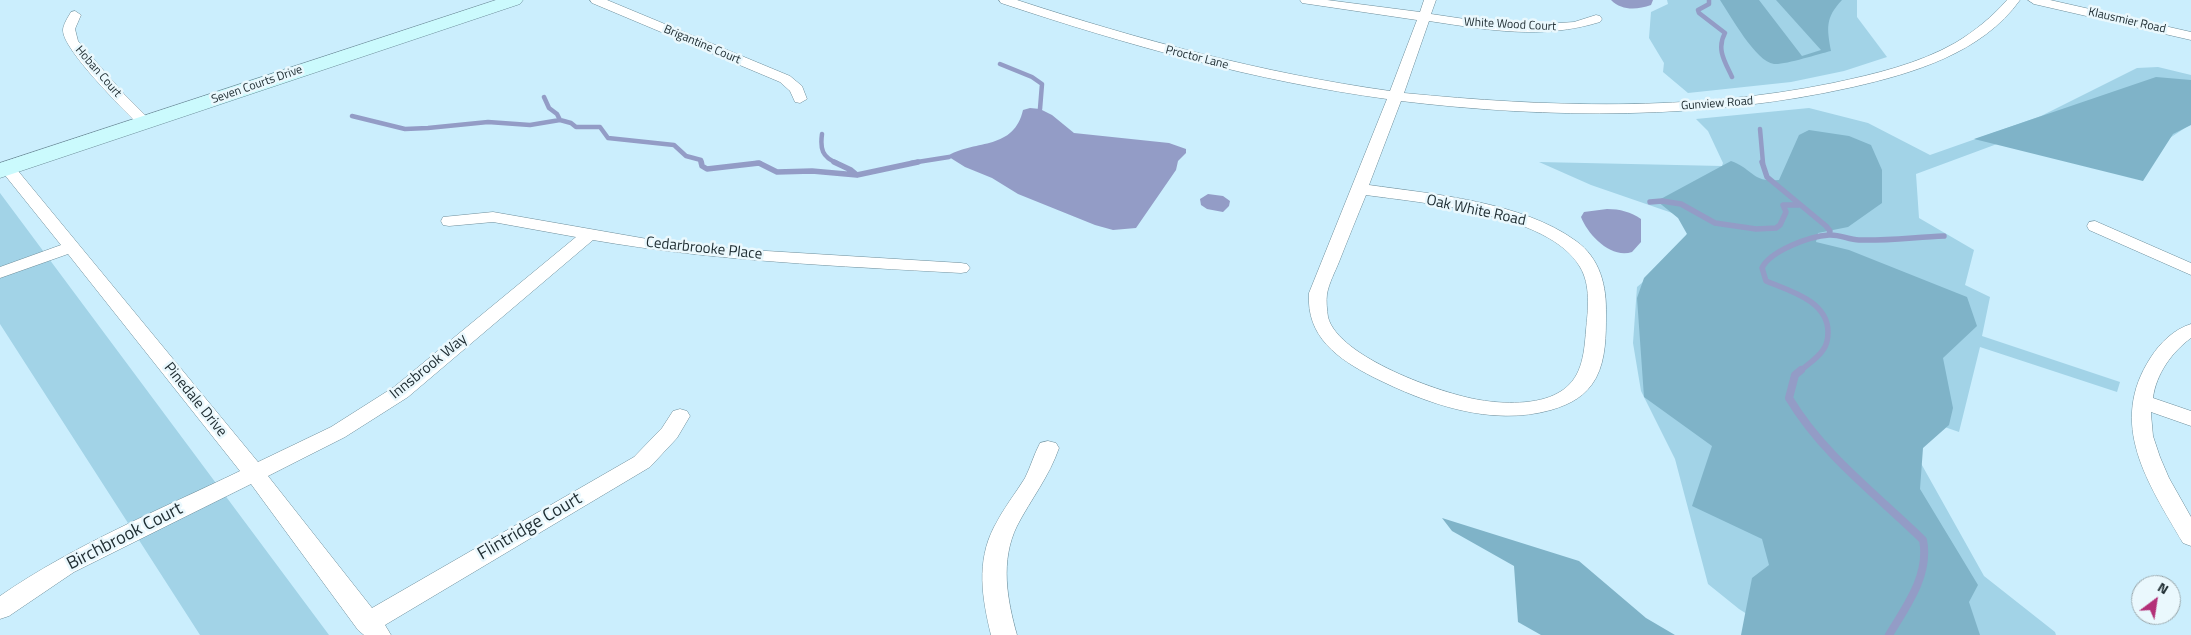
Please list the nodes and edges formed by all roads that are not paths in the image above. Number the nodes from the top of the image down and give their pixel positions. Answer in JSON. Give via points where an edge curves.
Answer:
{"nodes":[{"id":1,"x":514,"y":0,"type":"edge"},
{"id":2,"x":596,"y":0,"type":"edge"},
{"id":3,"x":1005,"y":0,"type":"edge"},
{"id":4,"x":1306,"y":0,"type":"edge"},
{"id":5,"x":1430,"y":0,"type":"edge"},
{"id":6,"x":2014,"y":0,"type":"edge"},
{"id":7,"x":2034,"y":0,"type":"edge"},
{"id":8,"x":75,"y":15,"type":"dead end"},
{"id":9,"x":1424,"y":17,"type":"junction"},
{"id":10,"x":1596,"y":19,"type":"dead end"},
{"id":11,"x":2191,"y":36,"type":"edge"},
{"id":12,"x":1395,"y":96,"type":"junction"},
{"id":13,"x":800,"y":100,"type":"dead end"},
{"id":14,"x":145,"y":123,"type":"junction"},
{"id":15,"x":4,"y":170,"type":"edge"},
{"id":16,"x":1360,"y":189,"type":"junction"},
{"id":17,"x":449,"y":221,"type":"dead end"},
{"id":18,"x":2094,"y":226,"type":"dead end"},
{"id":19,"x":588,"y":235,"type":"junction"},
{"id":20,"x":72,"y":247,"type":"junction"},
{"id":21,"x":961,"y":268,"type":"dead end"},
{"id":22,"x":2191,"y":270,"type":"edge"},
{"id":23,"x":0,"y":273,"type":"edge"},
{"id":24,"x":2191,"y":330,"type":"edge"},
{"id":25,"x":2142,"y":401,"type":"junction"},
{"id":26,"x":680,"y":416,"type":"dead end"},
{"id":27,"x":2191,"y":419,"type":"edge"},
{"id":28,"x":1048,"y":448,"type":"dead end"},
{"id":29,"x":254,"y":473,"type":"junction"},
{"id":30,"x":2191,"y":537,"type":"edge"},
{"id":31,"x":0,"y":609,"type":"edge"},
{"id":32,"x":372,"y":629,"type":"edge"},
{"id":33,"x":1004,"y":635,"type":"edge"}],
"edges":[{"from":1,"to":14,"type":"street","name":"Seven Courts Drive"},
{"from":2,"to":13,"type":"street","name":"Brigantine Court","via":[[785,80],[798,90]]},
{"from":3,"to":12,"type":"street","name":"Proctor Lane","via":[[1196,58],[1294,80]]},
{"from":4,"to":9,"type":"street"},
{"from":5,"to":9,"type":"street","name":"Oak White Road"},
{"from":6,"to":12,"type":"street","name":"Gunview Road","via":[[1982,33],[1921,62],[1860,82],[1757,101],[1695,106],[1572,108],[1500,106]]},
{"from":7,"to":11,"type":"street","name":"Klausmier Road"},
{"from":8,"to":14,"type":"street","name":"Hoban Court","via":[[69,29],[72,42]]},
{"from":9,"to":10,"type":"street","name":"White Wood Court","via":[[1535,28],[1576,26]]},
{"from":9,"to":12,"type":"street","name":"Oak White Road"},
{"from":12,"to":16,"type":"street","name":"Oak White Road"},
{"from":14,"to":15,"type":"street","name":"Seven Courts Drive"},
{"from":15,"to":20,"type":"street","name":"Pinedale Drive"},
{"from":16,"to":16,"type":"street","name":"Oak White Road","via":[[1470,207],[1532,223],[1573,248],[1587,262],[1599,301],[1592,366],[1583,382],[1565,398],[1538,405],[1480,407],[1416,389],[1360,362],[1337,345],[1324,329],[1316,310],[1318,293]]},
{"from":17,"to":19,"type":"street","name":"Cedarbrooke Place","via":[[493,217]]},
{"from":18,"to":22,"type":"street"},
{"from":19,"to":21,"type":"street","name":"Cedarbrooke Place","via":[[734,254]]},
{"from":19,"to":29,"type":"street","name":"Innsbrook Way","via":[[401,392],[338,432]]},
{"from":20,"to":23,"type":"street"},
{"from":20,"to":29,"type":"street","name":"Pinedale Drive"},
{"from":24,"to":25,"type":"street","via":[[2173,340],[2159,359],[2145,386]]},
{"from":25,"to":27,"type":"street"},
{"from":25,"to":30,"type":"street","via":[[2141,431],[2146,450],[2155,473]]},
{"from":26,"to":32,"type":"street","name":"Flintridge Court","via":[[670,433],[642,462]]},
{"from":28,"to":33,"type":"street","via":[[1033,486],[1005,527],[993,568],[994,595]]},
{"from":29,"to":31,"type":"street","name":"Birchbrook Court","via":[[66,566]]},
{"from":29,"to":32,"type":"street","name":"Pinedale Drive"}]}
